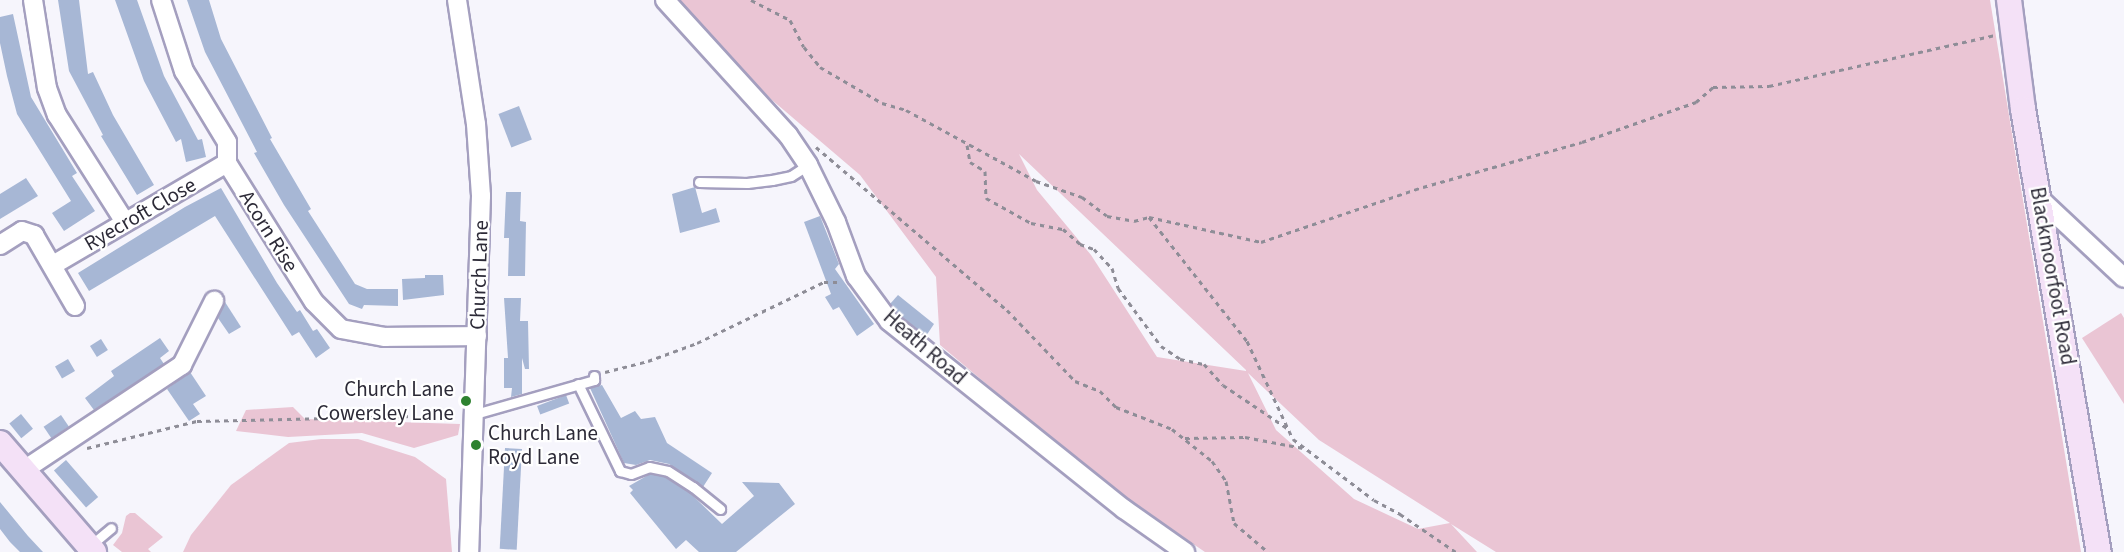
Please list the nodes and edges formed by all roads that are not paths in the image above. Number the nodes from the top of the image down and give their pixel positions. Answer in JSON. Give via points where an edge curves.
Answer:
{"nodes":[{"id":1,"x":33,"y":0,"type":"edge"},
{"id":2,"x":161,"y":0,"type":"edge"},
{"id":3,"x":457,"y":0,"type":"edge"},
{"id":4,"x":665,"y":0,"type":"edge"},
{"id":5,"x":2009,"y":0,"type":"edge"},
{"id":6,"x":227,"y":164,"type":"junction"},
{"id":7,"x":808,"y":165,"type":"junction"},
{"id":8,"x":699,"y":182,"type":"dead end"},
{"id":9,"x":2040,"y":200,"type":"junction"},
{"id":10,"x":125,"y":222,"type":"junction"},
{"id":11,"x":0,"y":245,"type":"edge"},
{"id":12,"x":53,"y":265,"type":"junction"},
{"id":13,"x":2124,"y":278,"type":"edge"},
{"id":14,"x":214,"y":300,"type":"dead end"},
{"id":15,"x":75,"y":306,"type":"dead end"},
{"id":16,"x":477,"y":336,"type":"junction"},
{"id":17,"x":594,"y":376,"type":"road end"},
{"id":18,"x":578,"y":384,"type":"junction"},
{"id":19,"x":475,"y":414,"type":"junction"},
{"id":20,"x":0,"y":443,"type":"edge"},
{"id":21,"x":24,"y":470,"type":"junction"},
{"id":22,"x":720,"y":509,"type":"dead end"},
{"id":23,"x":111,"y":528,"type":"dead end"},
{"id":24,"x":92,"y":549,"type":"edge"},
{"id":25,"x":469,"y":552,"type":"edge"},
{"id":26,"x":1185,"y":552,"type":"edge"},
{"id":27,"x":2099,"y":552,"type":"edge"}],
"edges":[{"from":1,"to":10,"type":"street","via":[[47,88],[57,115]]},
{"from":2,"to":6,"type":"street","name":"Acorn Rise","via":[[184,71],[226,142]]},
{"from":3,"to":16,"type":"street","name":"Church Lane","via":[[476,123],[480,186]]},
{"from":4,"to":7,"type":"street","name":"Heath Road","via":[[788,135]]},
{"from":5,"to":9,"type":"street","name":"Blackmoorfoot Road"},
{"from":6,"to":10,"type":"street","name":"Ryecroft Close"},
{"from":6,"to":16,"type":"street","name":"Acorn Rise","via":[[314,302],[341,329],[385,337]]},
{"from":7,"to":8,"type":"lane","via":[[791,176],[772,180]]},
{"from":7,"to":26,"type":"street","name":"Heath Road","via":[[836,222],[856,276],[889,321],[1124,509]]},
{"from":9,"to":13,"type":"street"},
{"from":9,"to":27,"type":"street","name":"Blackmoorfoot Road"},
{"from":10,"to":12,"type":"street","name":"Ryecroft Close"},
{"from":11,"to":12,"type":"street","via":[[22,231],[34,235]]},
{"from":12,"to":15,"type":"street"},
{"from":14,"to":21,"type":"street","via":[[182,365]]},
{"from":16,"to":19,"type":"street","name":"Church Lane"},
{"from":17,"to":18,"type":"lane","via":[[594,380]]},
{"from":18,"to":19,"type":"lane"},
{"from":18,"to":22,"type":"lane","via":[[620,471],[631,474],[649,467],[668,471]]},
{"from":19,"to":25,"type":"street","name":"Church Lane"},
{"from":20,"to":21,"type":"street"},
{"from":21,"to":24,"type":"street"},
{"from":23,"to":24,"type":"lane"}]}
